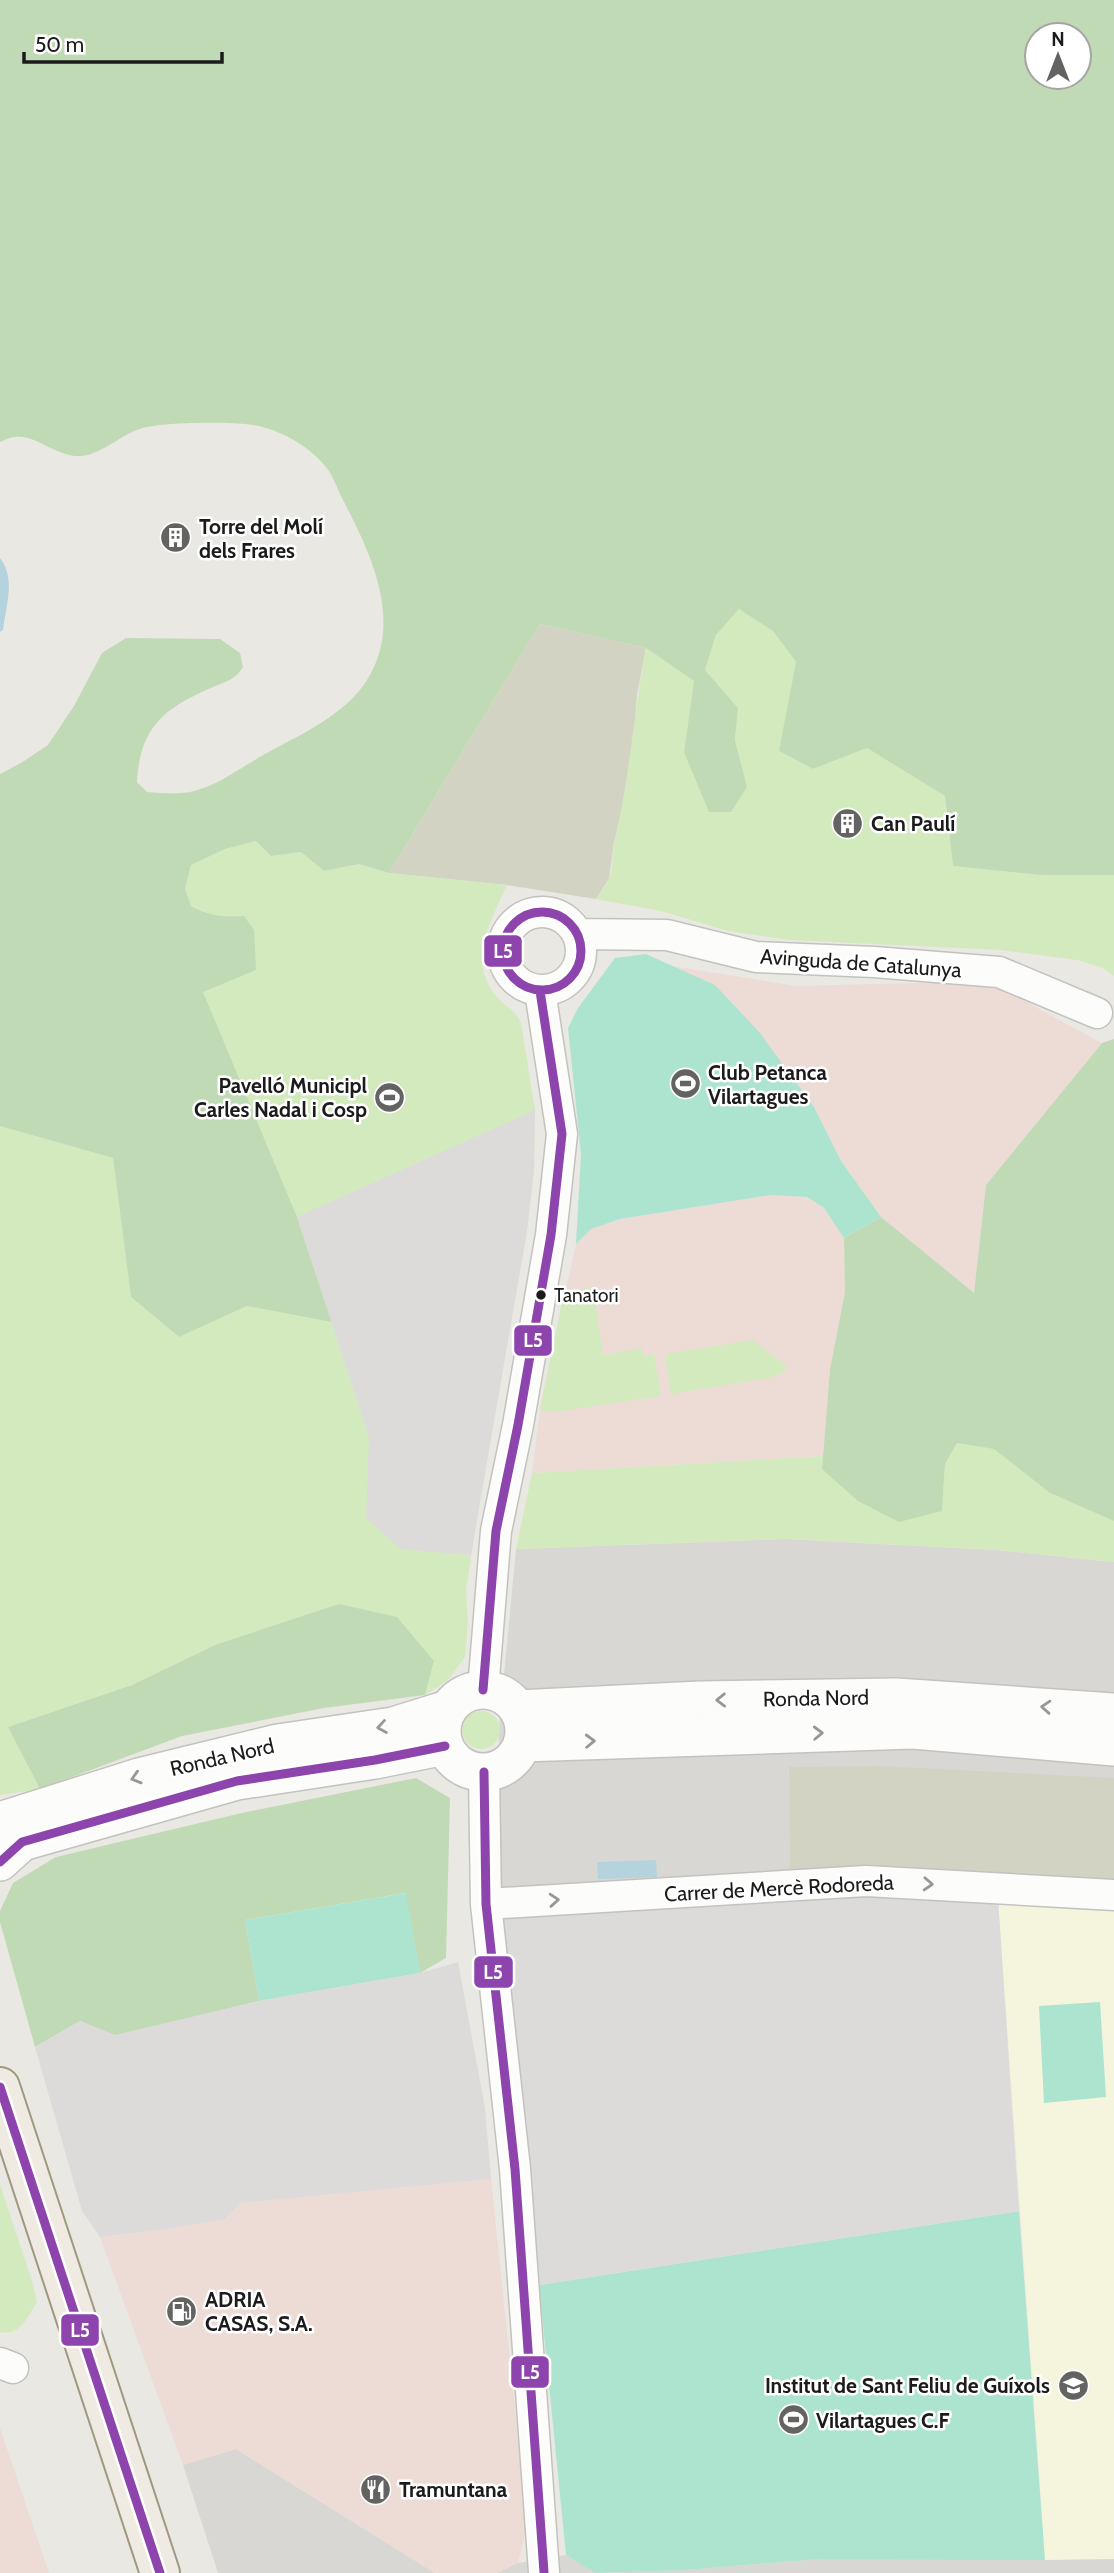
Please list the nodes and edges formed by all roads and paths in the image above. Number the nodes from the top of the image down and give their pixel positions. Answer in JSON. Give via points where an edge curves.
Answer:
{"nodes":[{"id":1,"x":578,"y":934,"type":"junction"},
{"id":2,"x":540,"y":990,"type":"junction"},
{"id":3,"x":1097,"y":1013,"type":"dead end"},
{"id":4,"x":483,"y":1690,"type":"junction"},
{"id":5,"x":448,"y":1709,"type":"junction"},
{"id":6,"x":1114,"y":1712,"type":"edge"},
{"id":7,"x":520,"y":1726,"type":"junction"},
{"id":8,"x":445,"y":1746,"type":"junction"},
{"id":9,"x":1114,"y":1747,"type":"edge"},
{"id":10,"x":484,"y":1772,"type":"junction"},
{"id":11,"x":0,"y":1821,"type":"edge"},
{"id":12,"x":0,"y":1862,"type":"edge"},
{"id":13,"x":1114,"y":1895,"type":"edge"},
{"id":14,"x":486,"y":1905,"type":"junction"},
{"id":15,"x":0,"y":2087,"type":"edge"},
{"id":16,"x":160,"y":2573,"type":"edge"},
{"id":17,"x":542,"y":2573,"type":"edge"},
{"id":18,"x":557,"y":2573,"type":"edge"}],
"edges":[{"from":1,"to":2,"type":"street","via":[[579,966],[556,988]]},
{"from":1,"to":2,"type":"street","via":[[565,919],[547,912],[527,914],[511,926],[502,946],[505,967],[520,984]]},
{"from":1,"to":3,"type":"street","name":"Avinguda de Catalunya","via":[[667,934],[756,957],[999,972]]},
{"from":2,"to":4,"type":"street","via":[[562,1134],[549,1247],[496,1531]]},
{"from":4,"to":5,"type":"street","name":"Ronda Nord","via":[[469,1692]]},
{"from":4,"to":7,"type":"street","via":[[509,1699]]},
{"from":5,"to":8,"type":"street","via":[[442,1733]]},
{"from":5,"to":11,"type":"street","name":"Ronda Nord","one_way":true,"via":[[393,1726],[278,1743],[139,1777]]},
{"from":6,"to":7,"type":"street","name":"Ronda Nord","one_way":true,"via":[[895,1697],[700,1700]]},
{"from":7,"to":9,"type":"street","name":"Ronda Nord","one_way":true,"via":[[913,1730]]},
{"from":7,"to":10,"type":"street","via":[[517,1755],[496,1770]]},
{"from":8,"to":10,"type":"street","via":[[460,1765]]},
{"from":8,"to":12,"type":"street","name":"Ronda Nord","via":[[237,1781],[22,1842]]},
{"from":10,"to":14,"type":"street"},
{"from":14,"to":13,"type":"street","name":"Carrer de Mercè Rodoreda","one_way":true,"via":[[866,1881]]},
{"from":14,"to":17,"type":"street","via":[[515,2169]]},
{"from":15,"to":16,"type":"main road"},
{"from":17,"to":18,"type":"street"}]}
